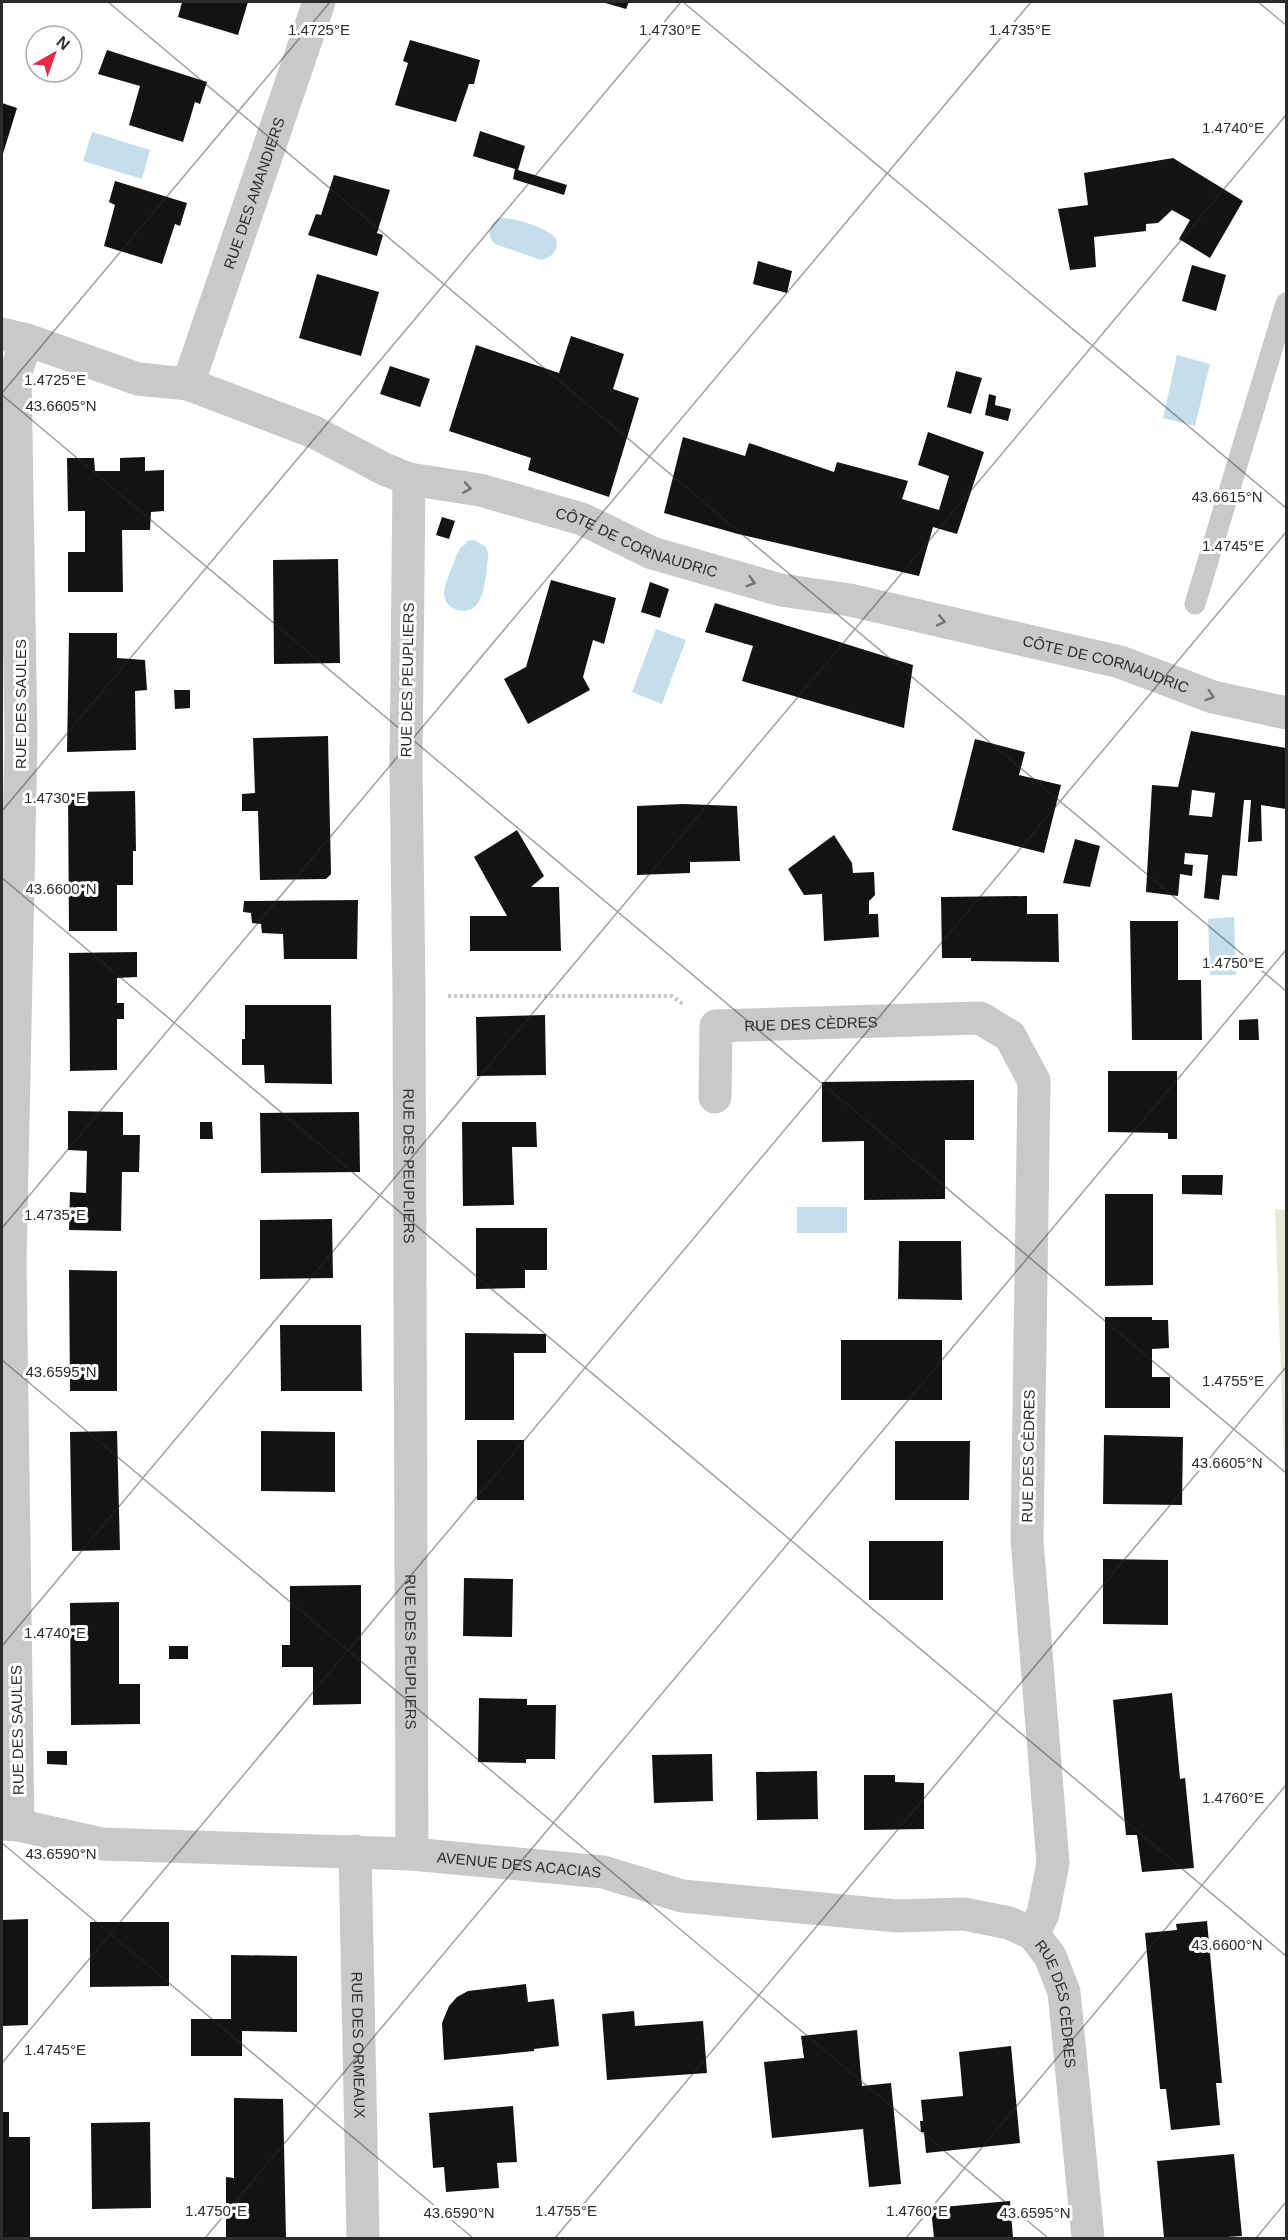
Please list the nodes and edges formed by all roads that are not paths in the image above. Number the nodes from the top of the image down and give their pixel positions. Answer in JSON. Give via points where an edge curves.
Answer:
{"nodes":[{"id":1,"x":319,"y":2,"type":"edge"},
{"id":2,"x":1287,"y":303,"type":"edge"},
{"id":3,"x":14,"y":337,"type":"edge"},
{"id":4,"x":189,"y":384,"type":"junction"},
{"id":5,"x":409,"y":478,"type":"junction"},
{"id":6,"x":1195,"y":604,"type":"dead end"},
{"id":7,"x":1287,"y":713,"type":"edge"},
{"id":8,"x":11,"y":738,"type":"edge"},
{"id":9,"x":715,"y":1097,"type":"dead end"},
{"id":10,"x":6,"y":1261,"type":"edge"},
{"id":11,"x":10,"y":1825,"type":"edge"},
{"id":12,"x":355,"y":1851,"type":"junction"},
{"id":13,"x":412,"y":1854,"type":"junction"},
{"id":14,"x":1033,"y":1934,"type":"junction"},
{"id":15,"x":363,"y":2238,"type":"edge"},
{"id":16,"x":1088,"y":2238,"type":"edge"}],
"edges":[{"from":1,"to":4,"type":"street","name":"RUE DES AMANDIERS"},
{"from":2,"to":6,"type":"lane"},
{"from":3,"to":4,"type":"street","name":"CÔTE DE CORNAUDRIC","via":[[138,379]]},
{"from":3,"to":8,"type":"street","name":"RUE DES SAULES"},
{"from":4,"to":5,"type":"street","name":"CÔTE DE CORNAUDRIC","via":[[315,432]]},
{"from":5,"to":7,"type":"street","name":"CÔTE DE CORNAUDRIC","one_way":true,"via":[[480,490],[582,519],[652,553],[781,590],[850,600],[1120,663],[1213,697]]},
{"from":5,"to":13,"type":"street","name":"RUE DES PEUPLIERS","via":[[406,765]]},
{"from":8,"to":10,"type":"street","name":"RUE DES SAULES"},
{"from":9,"to":14,"type":"street","name":"RUE DES CÈDRES","via":[[716,1026],[980,1018],[1010,1036],[1034,1081],[1027,1540],[1053,1863],[1043,1914]]},
{"from":10,"to":11,"type":"street","name":"RUE DES SAULES"},
{"from":11,"to":12,"type":"street","name":"AVENUE DES ACACIAS","via":[[102,1844]]},
{"from":12,"to":13,"type":"street","name":"AVENUE DES ACACIAS"},
{"from":12,"to":15,"type":"street","name":"RUE DES ORMEAUX"},
{"from":13,"to":14,"type":"street","name":"AVENUE DES ACACIAS","via":[[603,1872],[682,1896],[897,1916],[964,1914],[1009,1923]]},
{"from":14,"to":16,"type":"street","name":"RUE DES CÈDRES","via":[[1050,1956],[1064,1992]]}]}
